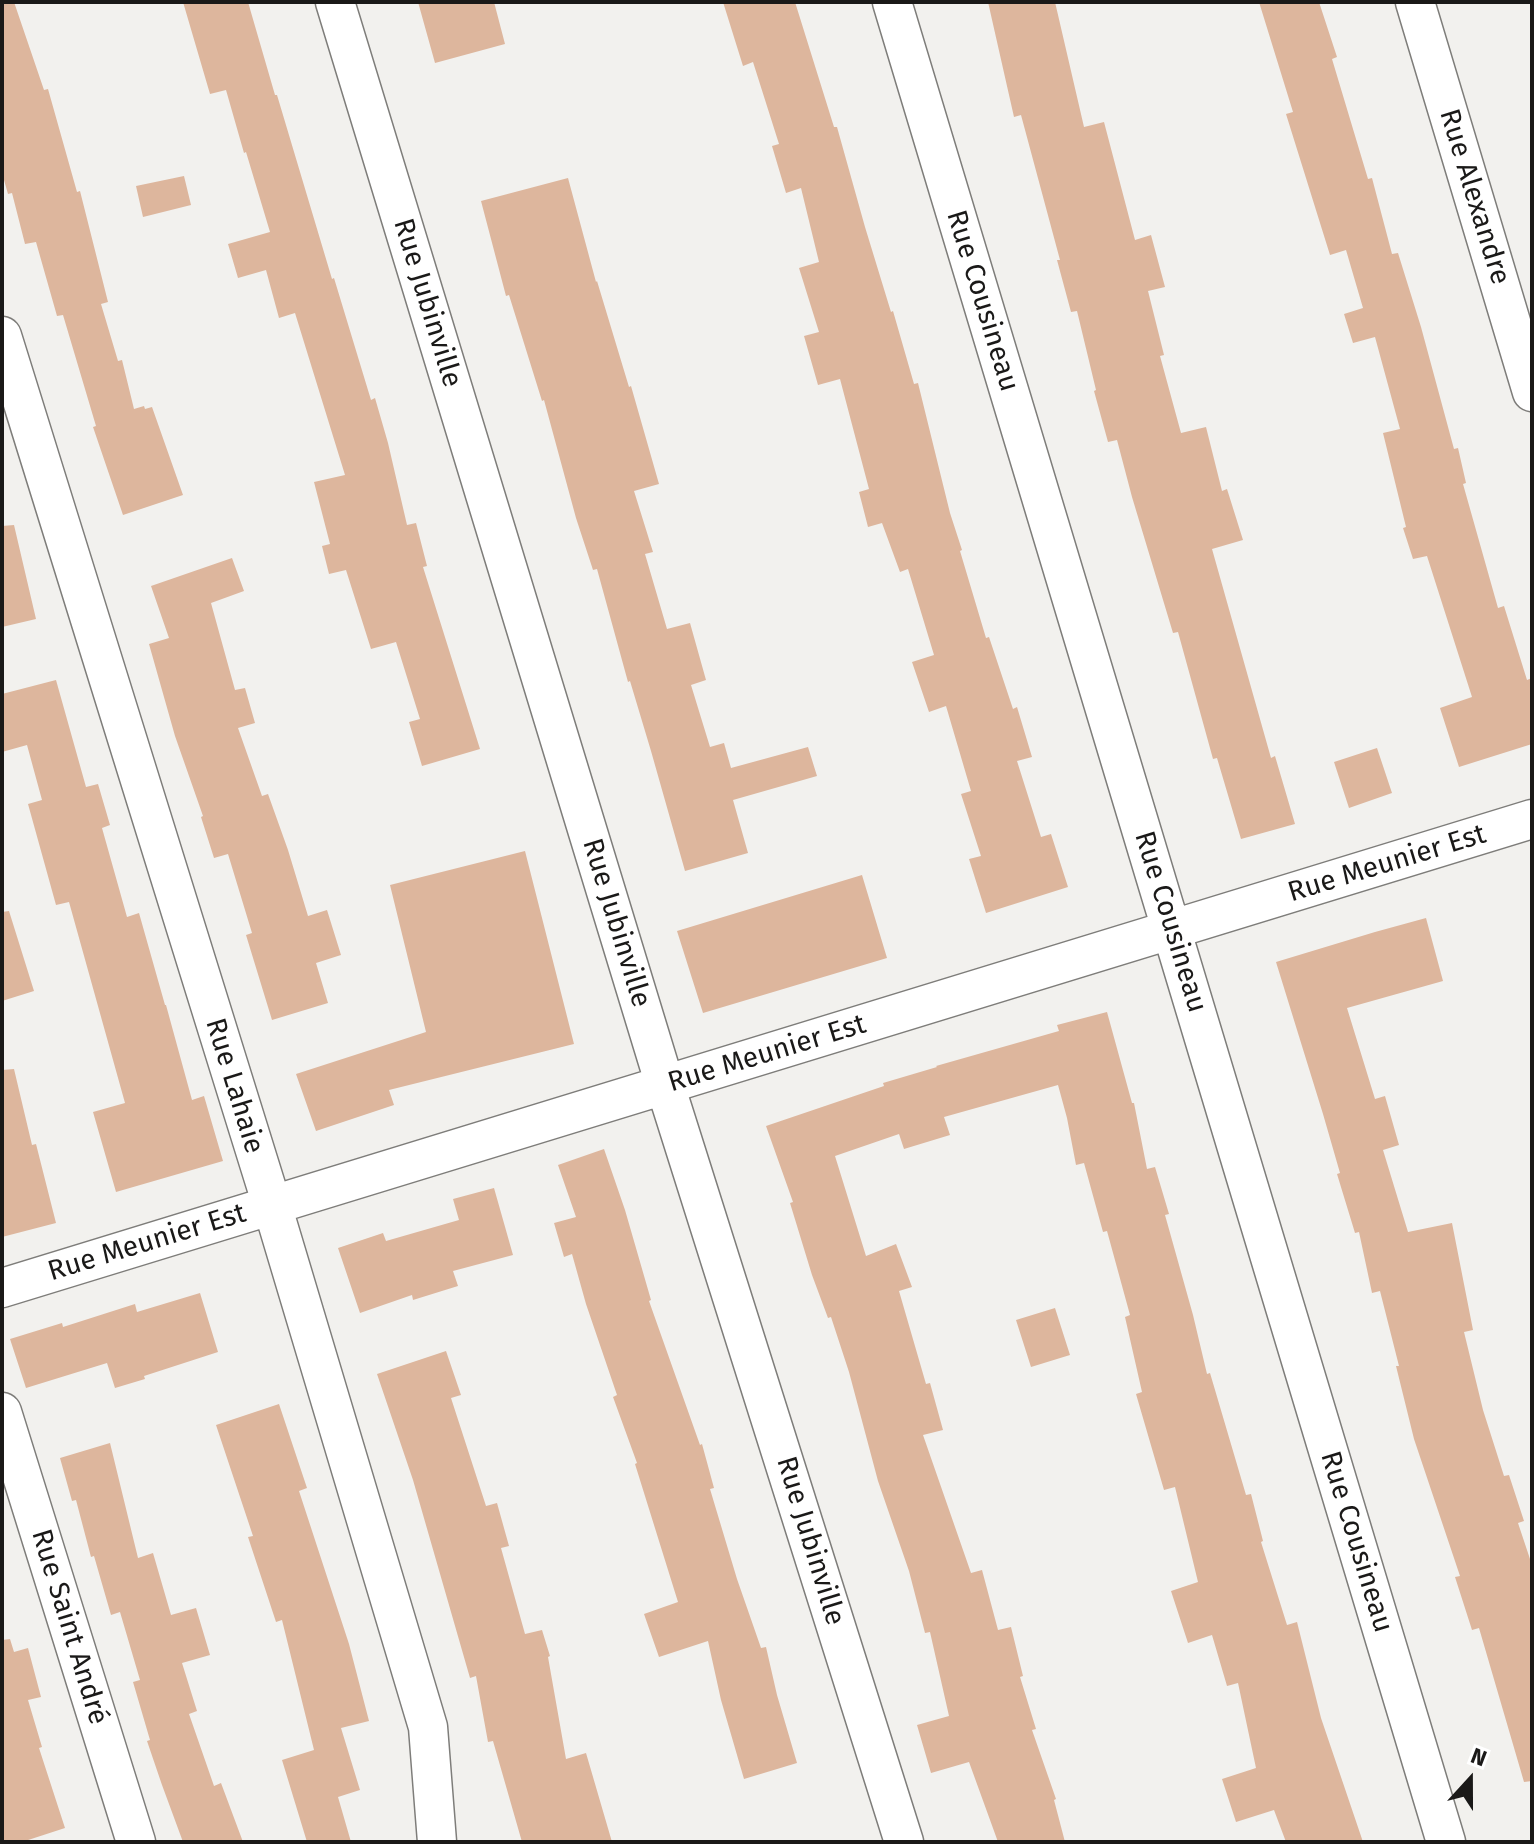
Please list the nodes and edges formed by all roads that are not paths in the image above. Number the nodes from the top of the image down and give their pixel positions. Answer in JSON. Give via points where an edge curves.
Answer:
{"nodes":[{"id":1,"x":335,"y":2,"type":"edge"},
{"id":2,"x":892,"y":2,"type":"edge"},
{"id":3,"x":1415,"y":2,"type":"edge"},
{"id":4,"x":2,"y":336,"type":"edge"},
{"id":5,"x":1532,"y":392,"type":"edge"},
{"id":6,"x":1532,"y":819,"type":"edge"},
{"id":7,"x":1172,"y":929,"type":"junction"},
{"id":8,"x":665,"y":1085,"type":"junction"},
{"id":9,"x":272,"y":1205,"type":"junction"},
{"id":10,"x":2,"y":1288,"type":"edge"},
{"id":11,"x":2,"y":1412,"type":"edge"},
{"id":12,"x":136,"y":1842,"type":"edge"},
{"id":13,"x":437,"y":1842,"type":"edge"},
{"id":14,"x":904,"y":1842,"type":"edge"},
{"id":15,"x":1446,"y":1842,"type":"edge"}],
"edges":[{"from":1,"to":8,"type":"street","name":"Rue Jubinville"},
{"from":2,"to":7,"type":"street","name":"Rue Cousineau"},
{"from":3,"to":5,"type":"street","name":"Rue Alexandre"},
{"from":4,"to":9,"type":"street","name":"Rue Lahaie"},
{"from":6,"to":7,"type":"street","name":"Rue Meunier Est"},
{"from":7,"to":8,"type":"street","name":"Rue Meunier Est"},
{"from":7,"to":15,"type":"street","name":"Rue Cousineau"},
{"from":8,"to":9,"type":"street","name":"Rue Meunier Est"},
{"from":8,"to":14,"type":"street","name":"Rue Jubinville"},
{"from":9,"to":10,"type":"street","name":"Rue Meunier Est"},
{"from":9,"to":13,"type":"street","name":"Rue Lahaie","via":[[428,1727]]},
{"from":11,"to":12,"type":"street","name":"Rue Saint André"}]}
